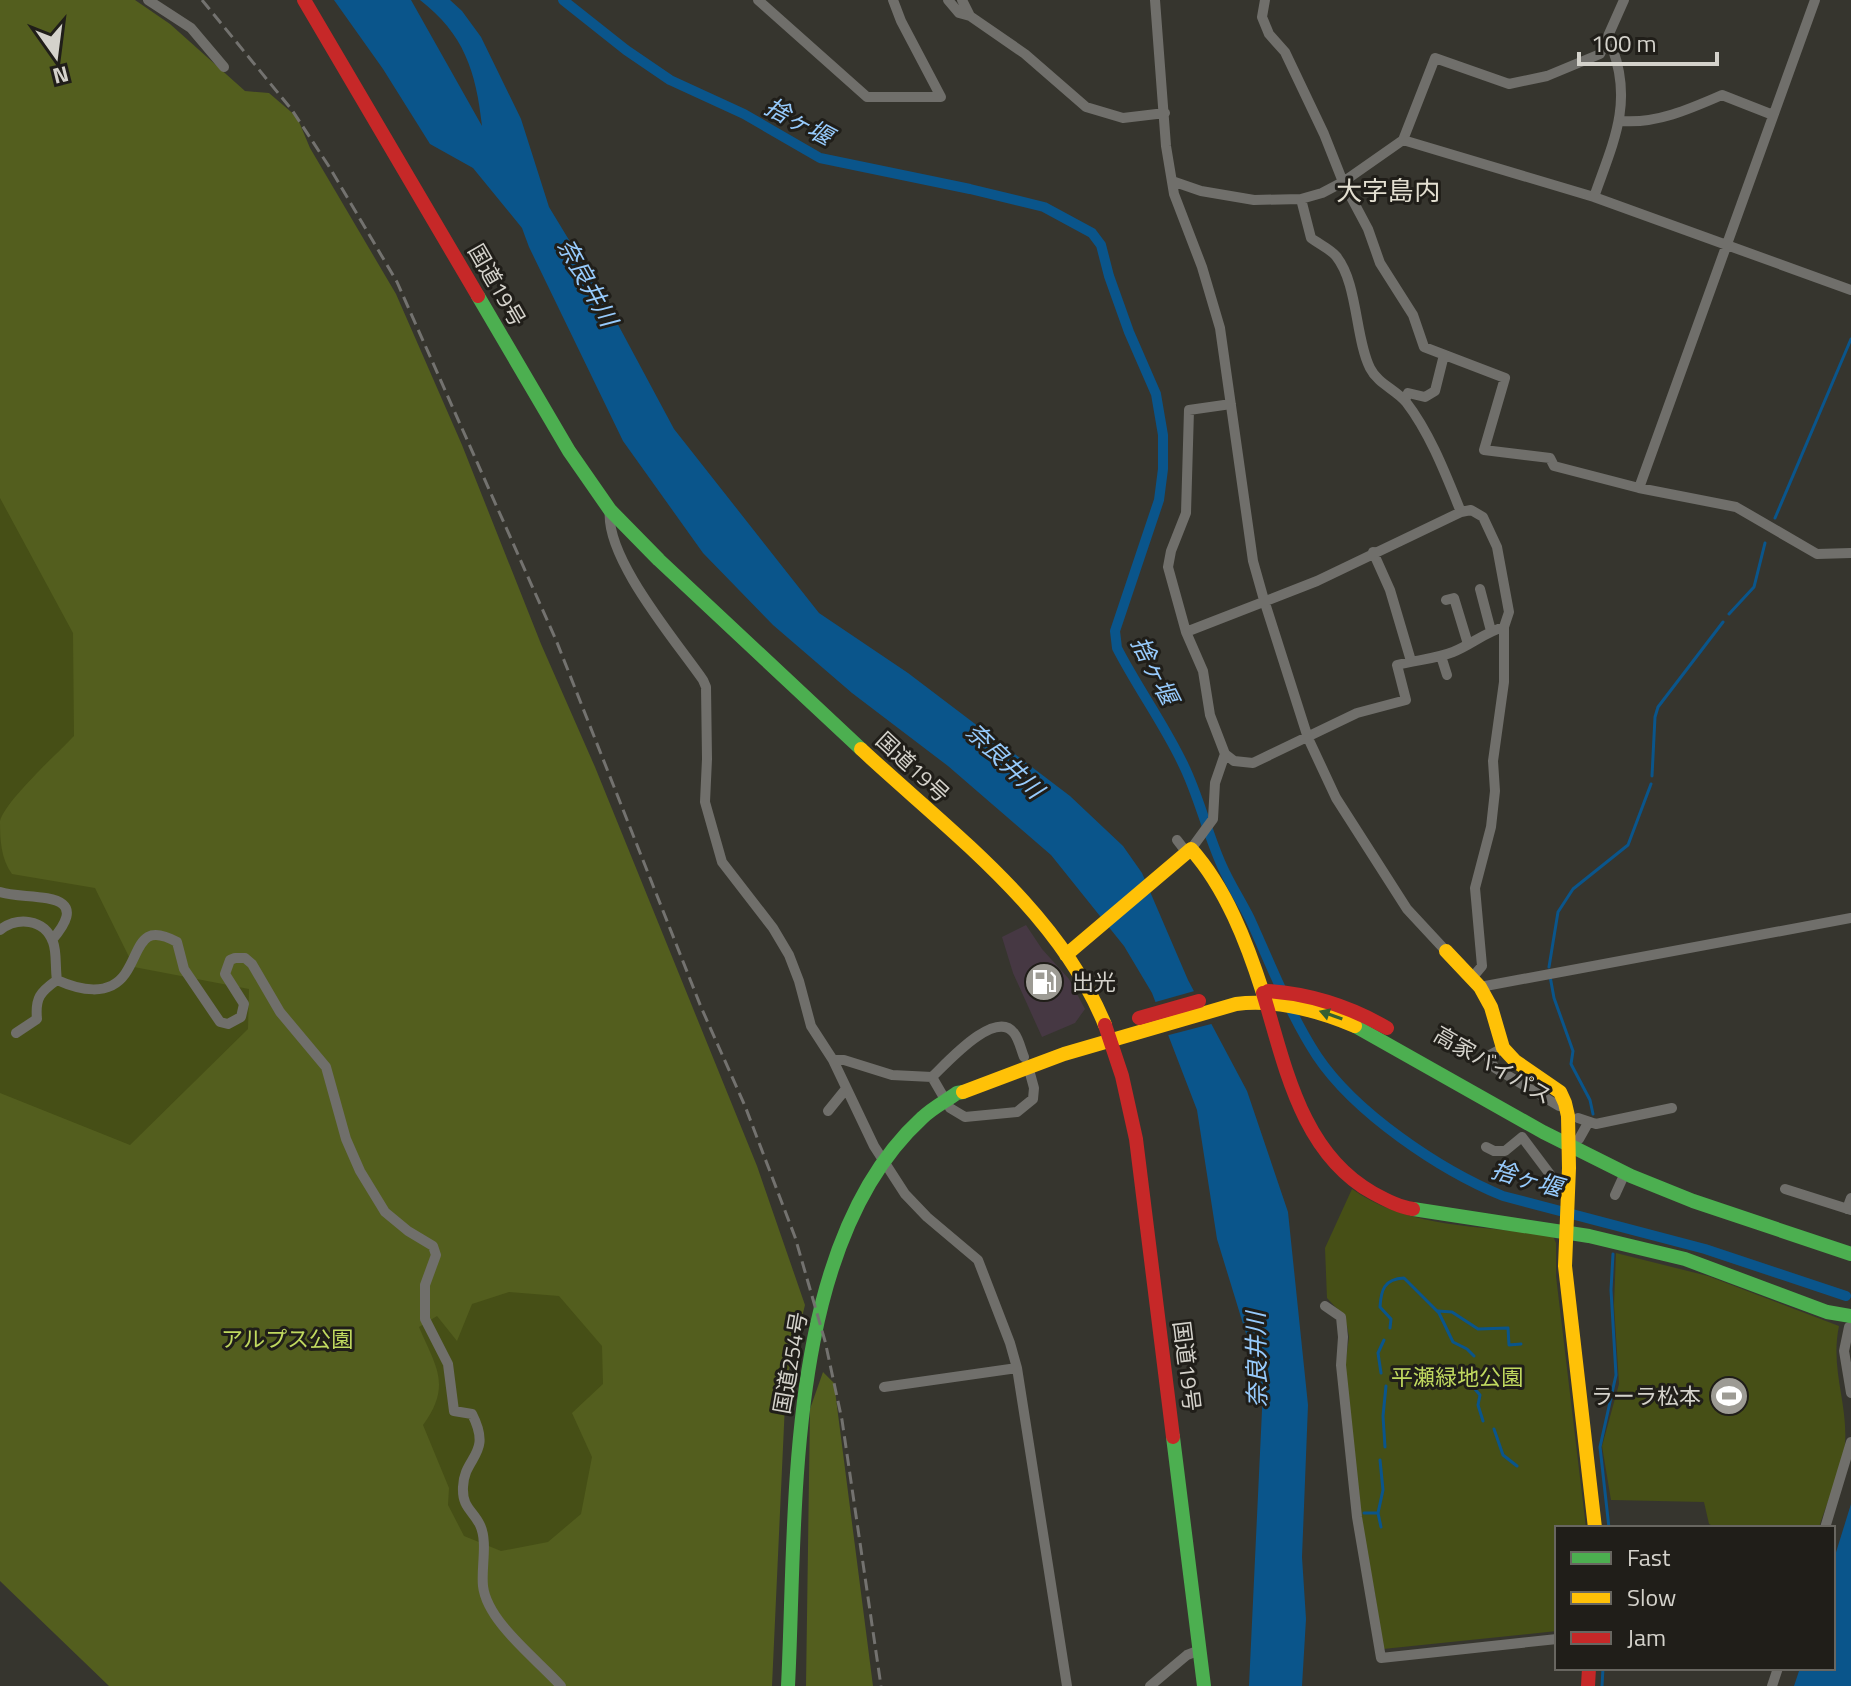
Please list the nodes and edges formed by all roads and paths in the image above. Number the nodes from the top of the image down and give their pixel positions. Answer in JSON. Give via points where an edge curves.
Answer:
{"nodes":[{"id":1,"x":148,"y":0,"type":"edge"},
{"id":2,"x":304,"y":0,"type":"edge"},
{"id":3,"x":758,"y":0,"type":"edge"},
{"id":4,"x":893,"y":0,"type":"edge"},
{"id":5,"x":948,"y":0,"type":"edge"},
{"id":6,"x":962,"y":0,"type":"edge"},
{"id":7,"x":1155,"y":0,"type":"edge"},
{"id":8,"x":1265,"y":0,"type":"edge"},
{"id":9,"x":1624,"y":0,"type":"edge"},
{"id":10,"x":1815,"y":0,"type":"edge"},
{"id":11,"x":970,"y":16,"type":"junction"},
{"id":12,"x":1606,"y":47,"type":"junction"},
{"id":13,"x":224,"y":67,"type":"dead end"},
{"id":14,"x":1165,"y":113,"type":"junction"},
{"id":15,"x":1773,"y":115,"type":"junction"},
{"id":16,"x":1621,"y":121,"type":"junction"},
{"id":17,"x":1403,"y":140,"type":"junction"},
{"id":18,"x":1172,"y":181,"type":"junction"},
{"id":19,"x":1343,"y":182,"type":"junction"},
{"id":20,"x":1594,"y":197,"type":"junction"},
{"id":21,"x":1301,"y":199,"type":"junction"},
{"id":22,"x":1727,"y":245,"type":"junction"},
{"id":23,"x":1851,"y":290,"type":"edge"},
{"id":24,"x":1444,"y":355,"type":"junction"},
{"id":25,"x":1405,"y":400,"type":"junction"},
{"id":26,"x":1231,"y":404,"type":"junction"},
{"id":27,"x":1639,"y":488,"type":"junction"},
{"id":28,"x":610,"y":510,"type":"junction"},
{"id":29,"x":1461,"y":512,"type":"junction"},
{"id":30,"x":1373,"y":552,"type":"junction"},
{"id":31,"x":1851,"y":553,"type":"edge"},
{"id":32,"x":1480,"y":589,"type":"dead end"},
{"id":33,"x":1264,"y":600,"type":"junction"},
{"id":34,"x":1446,"y":600,"type":"dead end"},
{"id":35,"x":1504,"y":627,"type":"junction"},
{"id":36,"x":1491,"y":631,"type":"junction"},
{"id":37,"x":1186,"y":632,"type":"junction"},
{"id":38,"x":1468,"y":644,"type":"junction"},
{"id":39,"x":1441,"y":656,"type":"junction"},
{"id":40,"x":1411,"y":661,"type":"junction"},
{"id":41,"x":1447,"y":675,"type":"dead end"},
{"id":42,"x":1308,"y":738,"type":"junction"},
{"id":43,"x":1225,"y":754,"type":"junction"},
{"id":44,"x":1177,"y":840,"type":"dead end"},
{"id":45,"x":1187,"y":853,"type":"junction"},
{"id":46,"x":0,"y":892,"type":"edge"},
{"id":47,"x":1851,"y":918,"type":"edge"},
{"id":48,"x":0,"y":930,"type":"edge"},
{"id":49,"x":52,"y":940,"type":"junction"},
{"id":50,"x":1446,"y":951,"type":"joint"},
{"id":51,"x":1066,"y":955,"type":"junction"},
{"id":52,"x":57,"y":980,"type":"junction"},
{"id":53,"x":1476,"y":983,"type":"junction"},
{"id":54,"x":1263,"y":997,"type":"junction"},
{"id":55,"x":1298,"y":999,"type":"junction"},
{"id":56,"x":1116,"y":1032,"type":"junction"},
{"id":57,"x":16,"y":1033,"type":"dead end"},
{"id":58,"x":833,"y":1060,"type":"junction"},
{"id":59,"x":1026,"y":1062,"type":"junction"},
{"id":60,"x":932,"y":1077,"type":"junction"},
{"id":61,"x":845,"y":1090,"type":"junction"},
{"id":62,"x":1672,"y":1108,"type":"dead end"},
{"id":63,"x":828,"y":1111,"type":"dead end"},
{"id":64,"x":1573,"y":1116,"type":"junction"},
{"id":65,"x":1579,"y":1139,"type":"junction"},
{"id":66,"x":1486,"y":1147,"type":"dead end"},
{"id":67,"x":1625,"y":1173,"type":"junction"},
{"id":68,"x":1785,"y":1189,"type":"dead end"},
{"id":69,"x":1569,"y":1192,"type":"junction"},
{"id":70,"x":1615,"y":1195,"type":"dead end"},
{"id":71,"x":1851,"y":1198,"type":"edge"},
{"id":72,"x":1849,"y":1209,"type":"edge"},
{"id":73,"x":1568,"y":1227,"type":"junction"},
{"id":74,"x":1851,"y":1242,"type":"edge"},
{"id":75,"x":1851,"y":1254,"type":"edge"},
{"id":76,"x":1325,"y":1306,"type":"dead end"},
{"id":77,"x":1850,"y":1321,"type":"edge"},
{"id":78,"x":1017,"y":1368,"type":"junction"},
{"id":79,"x":884,"y":1387,"type":"dead end"},
{"id":80,"x":1851,"y":1393,"type":"edge"},
{"id":81,"x":1851,"y":1442,"type":"edge"},
{"id":82,"x":1595,"y":1526,"type":"edge"},
{"id":83,"x":1826,"y":1526,"type":"edge"},
{"id":84,"x":1555,"y":1639,"type":"edge"},
{"id":85,"x":1200,"y":1650,"type":"junction"},
{"id":86,"x":561,"y":1686,"type":"edge"},
{"id":87,"x":788,"y":1686,"type":"edge"},
{"id":88,"x":1067,"y":1686,"type":"edge"},
{"id":89,"x":1150,"y":1686,"type":"edge"},
{"id":90,"x":1204,"y":1686,"type":"edge"}],
"edges":[{"from":1,"to":13,"type":"street","via":[[191,28]]},
{"from":2,"to":28,"type":"main road","name":"国道19号","via":[[569,451]]},
{"from":3,"to":4,"type":"street","via":[[867,97],[941,97]]},
{"from":5,"to":11,"type":"street","via":[[959,13]]},
{"from":6,"to":11,"type":"street"},
{"from":7,"to":14,"type":"street"},
{"from":8,"to":19,"type":"street","via":[[1262,17],[1269,34],[1285,52]]},
{"from":9,"to":12,"type":"street"},
{"from":10,"to":15,"type":"street"},
{"from":11,"to":14,"type":"street","via":[[1025,54],[1086,107],[1123,118]]},
{"from":12,"to":16,"type":"street","via":[[1613,50],[1621,70]]},
{"from":12,"to":17,"type":"street","via":[[1562,70],[1509,84],[1435,58]]},
{"from":14,"to":18,"type":"street"},
{"from":15,"to":16,"type":"street","via":[[1722,95],[1640,123]]},
{"from":15,"to":22,"type":"street"},
{"from":16,"to":20,"type":"street"},
{"from":17,"to":19,"type":"street"},
{"from":17,"to":20,"type":"street"},
{"from":18,"to":21,"type":"street","via":[[1254,200]]},
{"from":18,"to":26,"type":"street","via":[[1220,328]]},
{"from":19,"to":21,"type":"street"},
{"from":19,"to":24,"type":"street","via":[[1384,271],[1413,315],[1424,347]]},
{"from":20,"to":22,"type":"street"},
{"from":21,"to":25,"type":"street","via":[[1311,238],[1341,264],[1375,378]]},
{"from":22,"to":23,"type":"street"},
{"from":22,"to":27,"type":"street"},
{"from":24,"to":25,"type":"street","via":[[1435,391],[1425,397],[1408,393]]},
{"from":24,"to":27,"type":"street","via":[[1505,378],[1484,450],[1550,458],[1554,466]]},
{"from":25,"to":29,"type":"street"},
{"from":26,"to":33,"type":"street","via":[[1253,561]]},
{"from":26,"to":37,"type":"street","via":[[1189,410],[1186,513],[1168,567]]},
{"from":27,"to":31,"type":"street","via":[[1736,507],[1817,554]]},
{"from":28,"to":51,"type":"main road","name":"国道19号","via":[[971,851]]},
{"from":28,"to":58,"type":"street","via":[[609,529],[617,549],[703,680],[705,802],[716,850],[789,955],[811,1026]]},
{"from":29,"to":30,"type":"street"},
{"from":29,"to":35,"type":"street","via":[[1478,512],[1497,547],[1509,612]]},
{"from":30,"to":33,"type":"street"},
{"from":30,"to":40,"type":"street"},
{"from":32,"to":36,"type":"street"},
{"from":33,"to":37,"type":"street"},
{"from":33,"to":42,"type":"street"},
{"from":34,"to":38,"type":"street","via":[[1454,598]]},
{"from":35,"to":36,"type":"street"},
{"from":35,"to":53,"type":"street","via":[[1495,791],[1475,888],[1482,966]]},
{"from":36,"to":38,"type":"street"},
{"from":37,"to":43,"type":"street","via":[[1203,671],[1210,715]]},
{"from":38,"to":39,"type":"street"},
{"from":39,"to":40,"type":"street"},
{"from":39,"to":41,"type":"street"},
{"from":40,"to":42,"type":"street","via":[[1397,665],[1406,700],[1357,713]]},
{"from":42,"to":43,"type":"street","via":[[1253,763]]},
{"from":42,"to":50,"type":"street","via":[[1336,798],[1395,891]]},
{"from":43,"to":45,"type":"street","via":[[1215,783],[1213,819]]},
{"from":44,"to":45,"type":"street"},
{"from":45,"to":51,"type":"main road"},
{"from":45,"to":54,"type":"main road","via":[[1208,870],[1222,894]]},
{"from":46,"to":49,"type":"street","via":[[38,895],[61,904],[65,925]]},
{"from":47,"to":53,"type":"street"},
{"from":48,"to":49,"type":"street","via":[[29,920]]},
{"from":49,"to":52,"type":"street"},
{"from":50,"to":53,"type":"main road"},
{"from":51,"to":56,"type":"main road","name":"国道19号"},
{"from":52,"to":57,"type":"street","via":[[41,991],[37,1019]]},
{"from":52,"to":86,"type":"street","via":[[85,990],[108,988],[125,974],[141,940],[165,936],[177,942],[184,969],[200,996],[220,1022],[228,1024],[241,1017],[244,1004],[225,974],[235,958],[245,958],[287,1022],[326,1067],[360,1171],[385,1212],[428,1241],[436,1255],[425,1285],[425,1319],[448,1364],[454,1411],[472,1414],[481,1439],[463,1487],[464,1502],[480,1525],[483,1589],[501,1623]]},
{"from":53,"to":64,"type":"main road","via":[[1491,1007],[1503,1048],[1560,1092]]},
{"from":54,"to":55,"type":"main road","name":"高家バイパス"},
{"from":54,"to":56,"type":"main road","name":"高家バイパス"},
{"from":54,"to":73,"type":"main road","via":[[1305,1117],[1332,1161],[1351,1179],[1405,1208]]},
{"from":55,"to":65,"type":"main road","name":"高家バイパス","via":[[1318,997],[1359,1012]]},
{"from":67,"to":55,"type":"main road","name":"高家バイパス","one_way":true,"via":[[1378,1035]]},
{"from":56,"to":59,"type":"main road","name":"国道254号"},
{"from":56,"to":85,"type":"main road","name":"国道19号","via":[[1136,1139]]},
{"from":58,"to":60,"type":"street","via":[[909,1078]]},
{"from":58,"to":61,"type":"street"},
{"from":59,"to":60,"type":"street","via":[[1014,1032],[995,1027],[982,1032]]},
{"from":59,"to":60,"type":"street","via":[[1033,1099],[1017,1112],[965,1117],[950,1108]]},
{"from":59,"to":87,"type":"main road","name":"国道254号","via":[[986,1072],[961,1086],[895,1146],[861,1202],[829,1280],[804,1389]]},
{"from":61,"to":63,"type":"street"},
{"from":61,"to":78,"type":"street","via":[[905,1194],[978,1260]]},
{"from":62,"to":64,"type":"street"},
{"from":64,"to":65,"type":"street"},
{"from":64,"to":69,"type":"main road"},
{"from":65,"to":74,"type":"main road","name":"高家バイパス","via":[[1654,1174]]},
{"from":66,"to":69,"type":"street","via":[[1505,1151],[1522,1137]]},
{"from":67,"to":70,"type":"street"},
{"from":67,"to":75,"type":"main road","name":"高家バイパス"},
{"from":68,"to":72,"type":"street"},
{"from":69,"to":73,"type":"main road"},
{"from":71,"to":72,"type":"street"},
{"from":73,"to":77,"type":"main road","via":[[1685,1259]]},
{"from":73,"to":82,"type":"main road","via":[[1567,1290]]},
{"from":76,"to":84,"type":"street","via":[[1341,1317],[1343,1326],[1341,1365],[1357,1517],[1381,1658]]},
{"from":77,"to":80,"type":"street","via":[[1844,1351]]},
{"from":78,"to":79,"type":"street"},
{"from":78,"to":88,"type":"street"},
{"from":81,"to":83,"type":"street"},
{"from":85,"to":89,"type":"street"},
{"from":85,"to":90,"type":"main road","name":"国道19号"}]}
